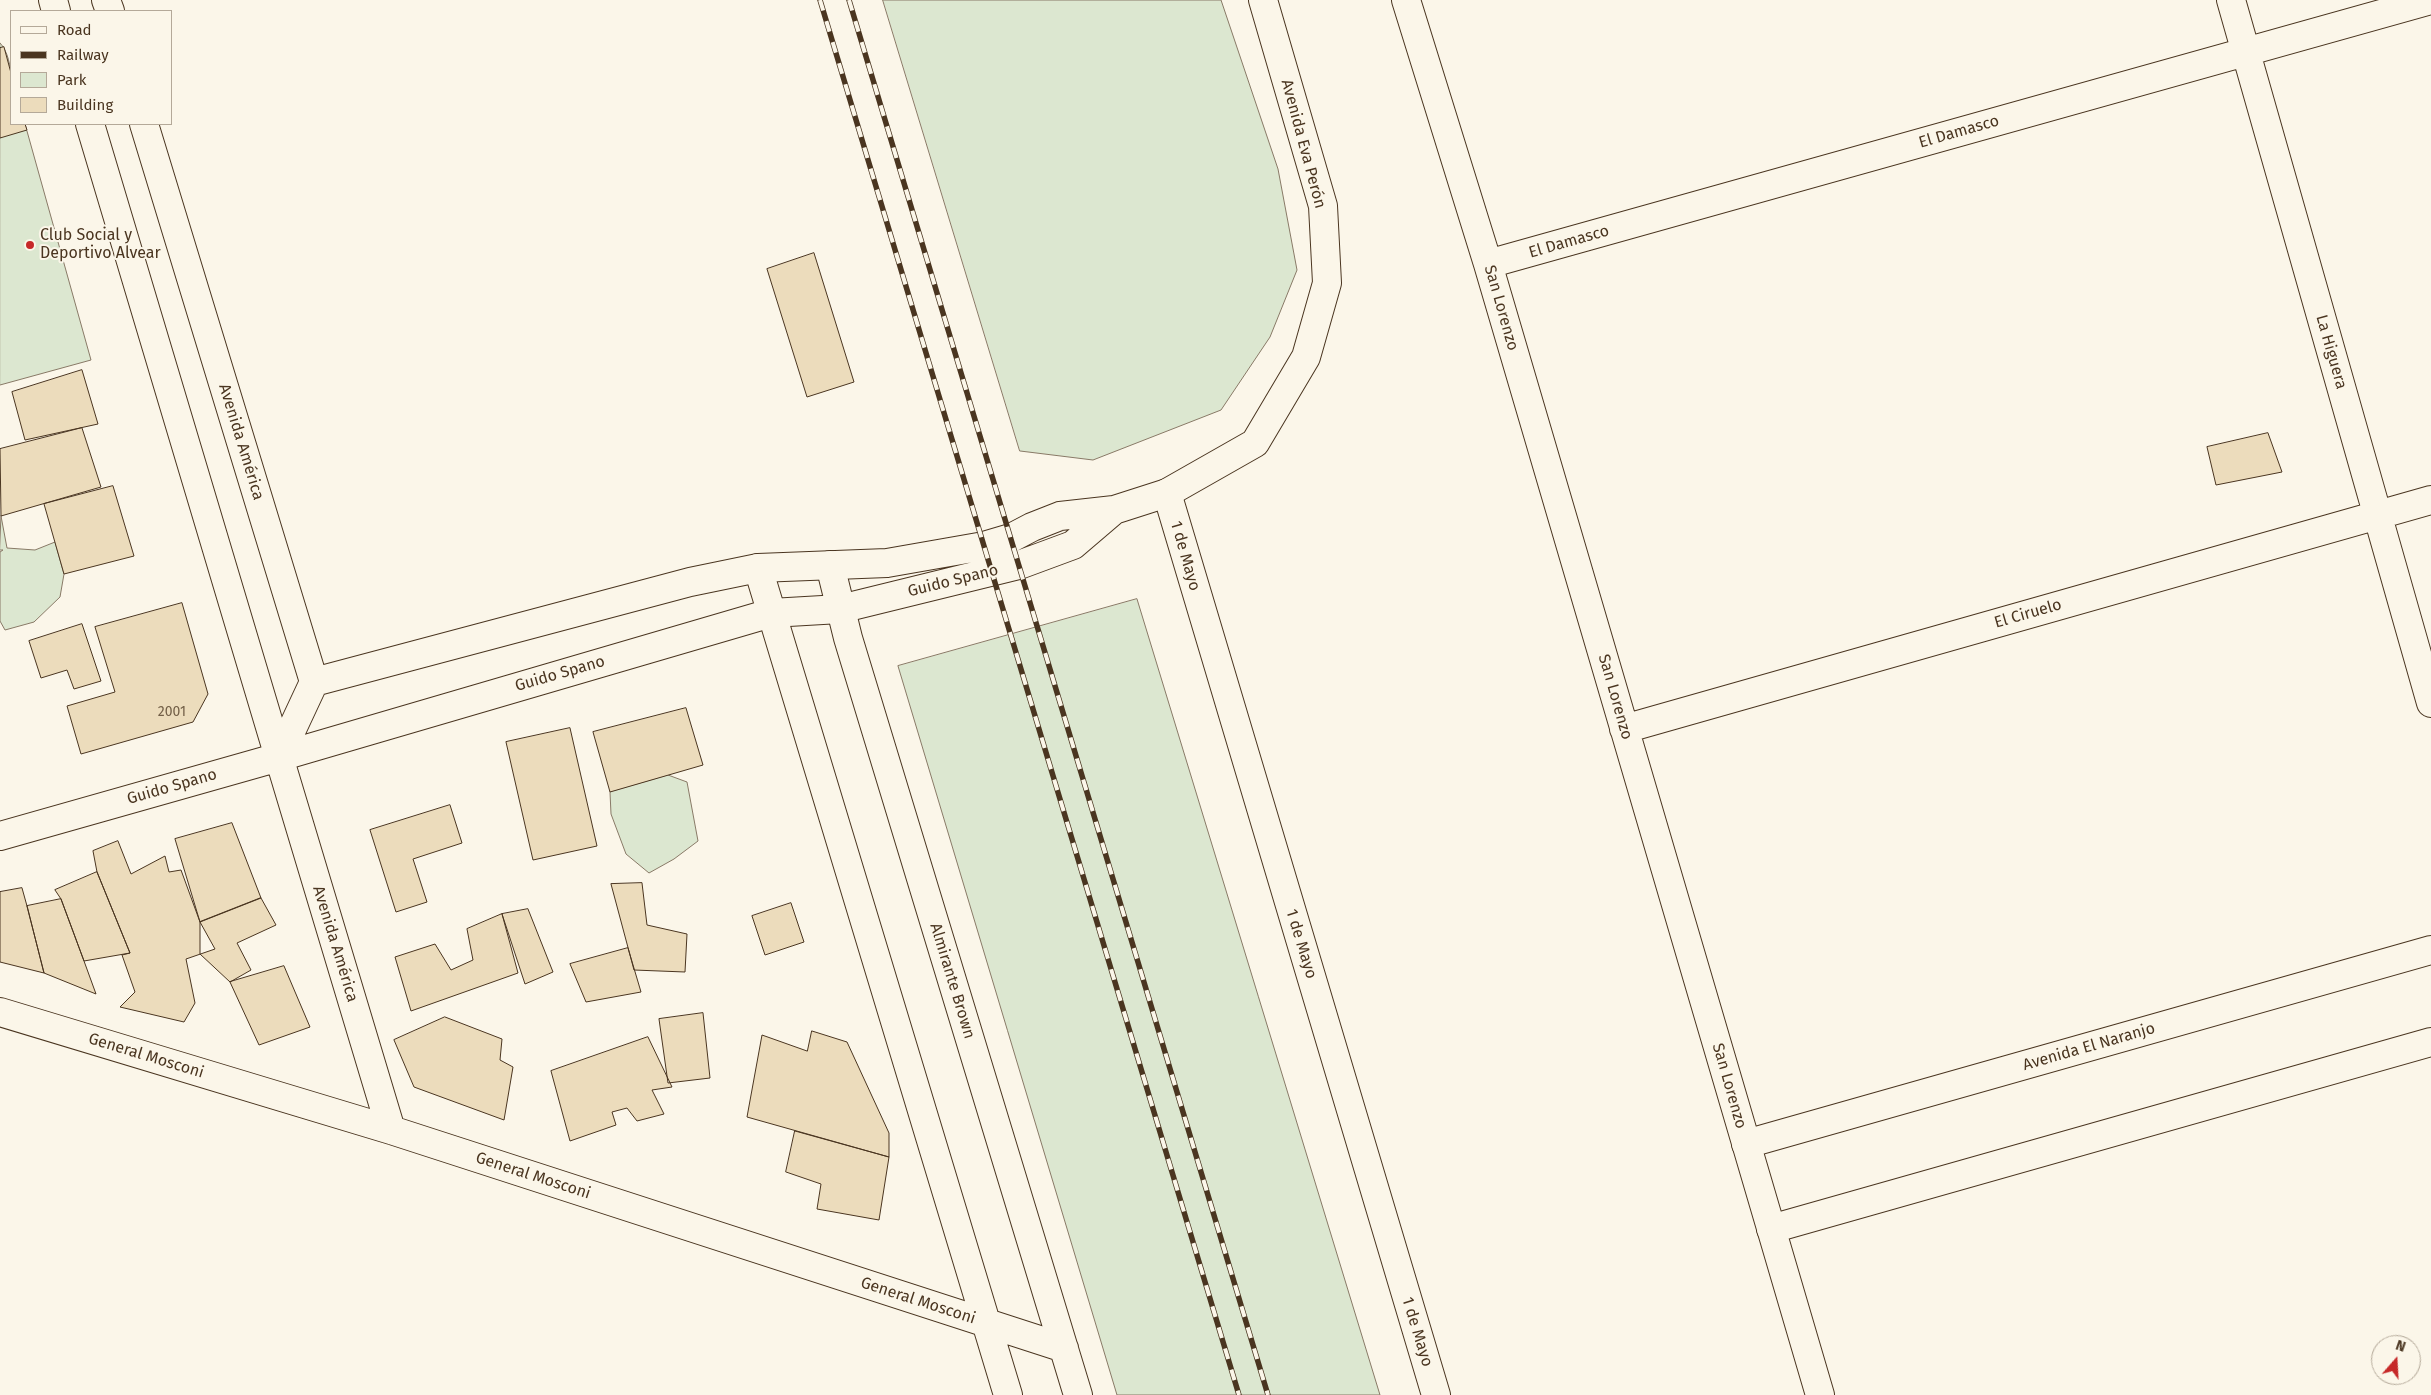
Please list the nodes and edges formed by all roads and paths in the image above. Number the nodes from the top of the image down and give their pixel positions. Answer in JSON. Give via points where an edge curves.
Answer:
{"nodes":[{"id":1,"x":1263,"y":0,"type":"edge"},
{"id":2,"x":1406,"y":0,"type":"edge"},
{"id":3,"x":2231,"y":0,"type":"edge"},
{"id":4,"x":2431,"y":0,"type":"edge"},
{"id":5,"x":2246,"y":52,"type":"junction"},
{"id":6,"x":90,"y":125,"type":"edge"},
{"id":7,"x":144,"y":125,"type":"edge"},
{"id":8,"x":1488,"y":264,"type":"junction"},
{"id":9,"x":1167,"y":493,"type":"junction"},
{"id":10,"x":2431,"y":500,"type":"edge"},
{"id":11,"x":1114,"y":510,"type":"junction"},
{"id":12,"x":2378,"y":515,"type":"junction"},
{"id":13,"x":830,"y":565,"type":"junction"},
{"id":14,"x":758,"y":568,"type":"junction"},
{"id":15,"x":840,"y":608,"type":"junction"},
{"id":16,"x":771,"y":613,"type":"junction"},
{"id":17,"x":314,"y":682,"type":"junction"},
{"id":18,"x":2431,"y":704,"type":"edge"},
{"id":19,"x":1624,"y":729,"type":"junction"},
{"id":20,"x":279,"y":757,"type":"junction"},
{"id":21,"x":0,"y":836,"type":"edge"},
{"id":22,"x":2431,"y":950,"type":"edge"},
{"id":23,"x":0,"y":1012,"type":"edge"},
{"id":24,"x":2431,"y":1042,"type":"edge"},
{"id":25,"x":391,"y":1130,"type":"junction"},
{"id":26,"x":1746,"y":1144,"type":"junction"},
{"id":27,"x":1771,"y":1229,"type":"junction"},
{"id":28,"x":986,"y":1323,"type":"junction"},
{"id":29,"x":1064,"y":1348,"type":"junction"},
{"id":30,"x":1008,"y":1395,"type":"edge"},
{"id":31,"x":1078,"y":1395,"type":"edge"},
{"id":32,"x":1436,"y":1395,"type":"edge"},
{"id":33,"x":1820,"y":1395,"type":"edge"}],
"edges":[{"from":1,"to":9,"type":"street","name":"Avenida Eva Perón","via":[[1322,206],[1327,283],[1306,357],[1255,443]]},
{"from":2,"to":8,"type":"street","name":"San Lorenzo"},
{"from":3,"to":5,"type":"street","name":"La Higuera"},
{"from":4,"to":5,"type":"street","name":"El Damasco"},
{"from":5,"to":8,"type":"street","name":"El Damasco"},
{"from":5,"to":12,"type":"street","name":"La Higuera"},
{"from":6,"to":20,"type":"street","name":"Avenida América"},
{"from":7,"to":17,"type":"street","name":"Avenida América"},
{"from":8,"to":19,"type":"street","name":"San Lorenzo"},
{"from":9,"to":11,"type":"street","name":"Guido Spano"},
{"from":9,"to":32,"type":"street","name":"1 de Mayo"},
{"from":10,"to":12,"type":"street","name":"El Ciruelo"},
{"from":11,"to":13,"type":"street","name":"Guido Spano","via":[[1060,516],[984,546],[887,563]]},
{"from":11,"to":15,"type":"street","name":"Guido Spano","via":[[1072,545],[1019,565]]},
{"from":12,"to":18,"type":"street","name":"La Higuera"},
{"from":12,"to":19,"type":"street","name":"El Ciruelo"},
{"from":13,"to":14,"type":"street","name":"Guido Spano"},
{"from":13,"to":15,"type":"street","name":"Almirante Brown"},
{"from":14,"to":16,"type":"street"},
{"from":14,"to":17,"type":"street","name":"Guido Spano","via":[[690,582]]},
{"from":15,"to":16,"type":"street","name":"Guido Spano"},
{"from":15,"to":29,"type":"street","name":"Almirante Brown"},
{"from":16,"to":20,"type":"street","name":"Guido Spano"},
{"from":16,"to":28,"type":"street"},
{"from":17,"to":20,"type":"street"},
{"from":19,"to":26,"type":"street","name":"San Lorenzo"},
{"from":20,"to":21,"type":"street","name":"Guido Spano"},
{"from":20,"to":25,"type":"street","name":"Avenida América"},
{"from":22,"to":26,"type":"street","name":"Avenida El Naranjo"},
{"from":23,"to":25,"type":"street","name":"General Mosconi"},
{"from":24,"to":27,"type":"street"},
{"from":25,"to":28,"type":"street","name":"General Mosconi"},
{"from":26,"to":27,"type":"street","name":"San Lorenzo"},
{"from":27,"to":33,"type":"street","name":"San Lorenzo"},
{"from":28,"to":29,"type":"street","name":"General Mosconi"},
{"from":28,"to":30,"type":"street"},
{"from":29,"to":31,"type":"street","name":"Almirante Brown"}]}
